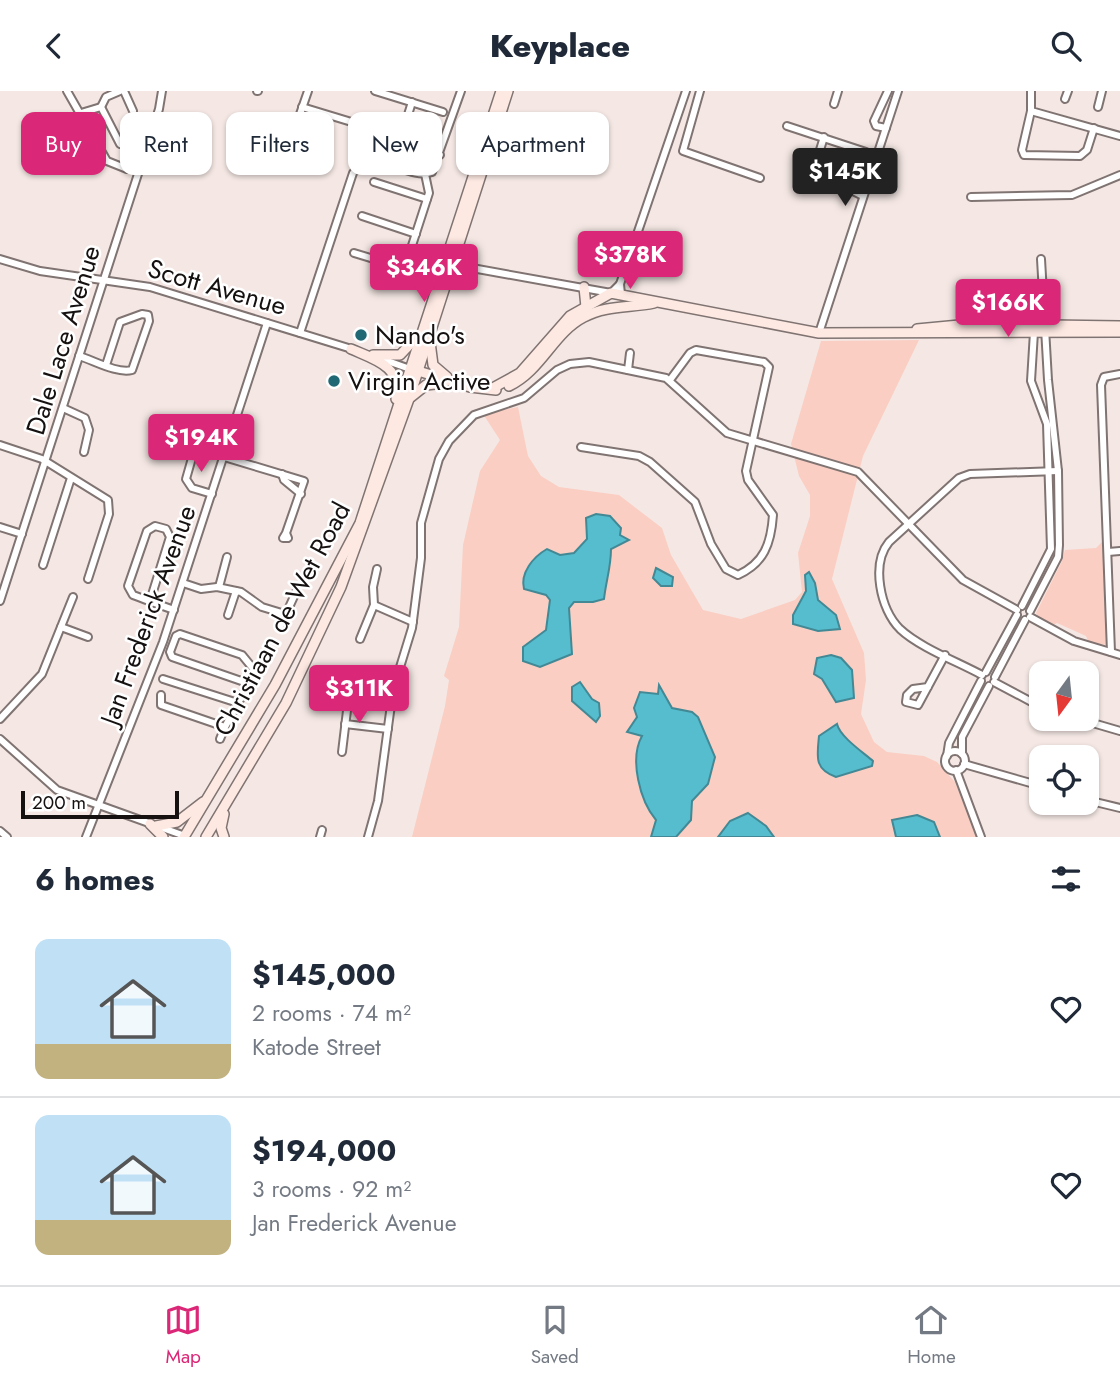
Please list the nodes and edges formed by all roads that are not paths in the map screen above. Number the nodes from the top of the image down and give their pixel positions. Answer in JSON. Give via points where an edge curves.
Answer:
{"nodes":[{"id":1,"x":67,"y":91,"type":"edge"},
{"id":2,"x":122,"y":91,"type":"edge"},
{"id":3,"x":162,"y":91,"type":"edge"},
{"id":4,"x":308,"y":91,"type":"edge"},
{"id":5,"x":375,"y":91,"type":"edge"},
{"id":6,"x":461,"y":91,"type":"edge"},
{"id":7,"x":501,"y":91,"type":"edge"},
{"id":8,"x":508,"y":91,"type":"edge"},
{"id":9,"x":686,"y":91,"type":"edge"},
{"id":10,"x":701,"y":91,"type":"edge"},
{"id":11,"x":838,"y":91,"type":"edge"},
{"id":12,"x":888,"y":91,"type":"edge"},
{"id":13,"x":898,"y":91,"type":"edge"},
{"id":14,"x":1031,"y":91,"type":"edge"},
{"id":15,"x":1068,"y":91,"type":"edge"},
{"id":16,"x":1102,"y":91,"type":"edge"},
{"id":17,"x":1065,"y":99,"type":"dead end"},
{"id":18,"x":412,"y":102,"type":"junction"},
{"id":19,"x":834,"y":104,"type":"dead end"},
{"id":20,"x":102,"y":107,"type":"junction"},
{"id":21,"x":302,"y":107,"type":"junction"},
{"id":22,"x":1098,"y":107,"type":"dead end"},
{"id":23,"x":132,"y":111,"type":"dead end"},
{"id":24,"x":1031,"y":111,"type":"junction"},
{"id":25,"x":81,"y":112,"type":"edge"},
{"id":26,"x":85,"y":112,"type":"edge"},
{"id":27,"x":300,"y":112,"type":"edge"},
{"id":28,"x":409,"y":112,"type":"edge"},
{"id":29,"x":443,"y":112,"type":"dead end"},
{"id":30,"x":348,"y":121,"type":"edge"},
{"id":31,"x":787,"y":126,"type":"dead end"},
{"id":32,"x":886,"y":128,"type":"junction"},
{"id":33,"x":1094,"y":128,"type":"junction"},
{"id":34,"x":1120,"y":136,"type":"edge"},
{"id":35,"x":824,"y":137,"type":"junction"},
{"id":36,"x":120,"y":144,"type":"dead end"},
{"id":37,"x":442,"y":149,"type":"edge"},
{"id":38,"x":814,"y":169,"type":"dead end"},
{"id":39,"x":354,"y":175,"type":"edge"},
{"id":40,"x":425,"y":175,"type":"edge"},
{"id":41,"x":1120,"y":175,"type":"edge"},
{"id":42,"x":760,"y":178,"type":"dead end"},
{"id":43,"x":374,"y":182,"type":"dead end"},
{"id":44,"x":863,"y":196,"type":"junction"},
{"id":45,"x":971,"y":197,"type":"dead end"},
{"id":46,"x":427,"y":199,"type":"junction"},
{"id":47,"x":362,"y":216,"type":"dead end"},
{"id":48,"x":416,"y":234,"type":"junction"},
{"id":49,"x":354,"y":253,"type":"dead end"},
{"id":50,"x":467,"y":257,"type":"dead end"},
{"id":51,"x":0,"y":259,"type":"edge"},
{"id":52,"x":1041,"y":259,"type":"dead end"},
{"id":53,"x":102,"y":280,"type":"junction"},
{"id":54,"x":584,"y":287,"type":"junction"},
{"id":55,"x":617,"y":290,"type":"junction"},
{"id":56,"x":657,"y":302,"type":"junction"},
{"id":57,"x":586,"y":307,"type":"junction"},
{"id":58,"x":610,"y":309,"type":"junction"},
{"id":59,"x":267,"y":323,"type":"junction"},
{"id":60,"x":1041,"y":325,"type":"junction"},
{"id":61,"x":428,"y":326,"type":"junction"},
{"id":62,"x":1120,"y":329,"type":"edge"},
{"id":63,"x":300,"y":333,"type":"junction"},
{"id":64,"x":819,"y":333,"type":"junction"},
{"id":65,"x":351,"y":349,"type":"junction"},
{"id":66,"x":630,"y":353,"type":"dead end"},
{"id":67,"x":79,"y":355,"type":"junction"},
{"id":68,"x":368,"y":355,"type":"junction"},
{"id":69,"x":106,"y":365,"type":"junction"},
{"id":70,"x":414,"y":370,"type":"junction"},
{"id":71,"x":628,"y":370,"type":"junction"},
{"id":72,"x":1120,"y":374,"type":"edge"},
{"id":73,"x":670,"y":380,"type":"junction"},
{"id":74,"x":457,"y":384,"type":"junction"},
{"id":75,"x":470,"y":387,"type":"junction"},
{"id":76,"x":491,"y":389,"type":"junction"},
{"id":77,"x":409,"y":399,"type":"junction"},
{"id":78,"x":63,"y":408,"type":"junction"},
{"id":79,"x":390,"y":428,"type":"junction"},
{"id":80,"x":754,"y":442,"type":"junction"},
{"id":81,"x":0,"y":445,"type":"edge"},
{"id":82,"x":581,"y":447,"type":"dead end"},
{"id":83,"x":194,"y":451,"type":"dead end"},
{"id":84,"x":83,"y":452,"type":"dead end"},
{"id":85,"x":224,"y":457,"type":"junction"},
{"id":86,"x":45,"y":463,"type":"junction"},
{"id":87,"x":1049,"y":471,"type":"junction"},
{"id":88,"x":1058,"y":471,"type":"junction"},
{"id":89,"x":282,"y":474,"type":"junction"},
{"id":90,"x":71,"y":478,"type":"junction"},
{"id":91,"x":212,"y":494,"type":"junction"},
{"id":92,"x":301,"y":494,"type":"junction"},
{"id":93,"x":909,"y":523,"type":"junction"},
{"id":94,"x":0,"y":527,"type":"edge"},
{"id":95,"x":286,"y":533,"type":"dead end"},
{"id":96,"x":22,"y":534,"type":"junction"},
{"id":97,"x":1120,"y":551,"type":"edge"},
{"id":98,"x":1108,"y":552,"type":"junction"},
{"id":99,"x":227,"y":557,"type":"dead end"},
{"id":100,"x":43,"y":565,"type":"dead end"},
{"id":101,"x":377,"y":569,"type":"dead end"},
{"id":102,"x":88,"y":579,"type":"dead end"},
{"id":103,"x":183,"y":583,"type":"junction"},
{"id":104,"x":219,"y":587,"type":"junction"},
{"id":105,"x":209,"y":589,"type":"junction"},
{"id":106,"x":236,"y":591,"type":"junction"},
{"id":107,"x":296,"y":592,"type":"dead end"},
{"id":108,"x":73,"y":597,"type":"dead end"},
{"id":109,"x":208,"y":599,"type":"dead end"},
{"id":110,"x":0,"y":601,"type":"edge"},
{"id":111,"x":150,"y":601,"type":"junction"},
{"id":112,"x":374,"y":605,"type":"junction"},
{"id":113,"x":174,"y":610,"type":"junction"},
{"id":114,"x":1019,"y":611,"type":"junction"},
{"id":115,"x":285,"y":614,"type":"junction"},
{"id":116,"x":228,"y":615,"type":"dead end"},
{"id":117,"x":1028,"y":616,"type":"junction"},
{"id":118,"x":413,"y":622,"type":"junction"},
{"id":119,"x":280,"y":627,"type":"dead end"},
{"id":120,"x":61,"y":628,"type":"junction"},
{"id":121,"x":88,"y":637,"type":"dead end"},
{"id":122,"x":360,"y":639,"type":"dead end"},
{"id":123,"x":1111,"y":652,"type":"junction"},
{"id":124,"x":945,"y":655,"type":"junction"},
{"id":125,"x":1120,"y":655,"type":"edge"},
{"id":126,"x":983,"y":676,"type":"junction"},
{"id":127,"x":163,"y":680,"type":"dead end"},
{"id":128,"x":993,"y":682,"type":"junction"},
{"id":129,"x":250,"y":684,"type":"junction"},
{"id":130,"x":928,"y":687,"type":"dead end"},
{"id":131,"x":349,"y":694,"type":"dead end"},
{"id":132,"x":160,"y":695,"type":"dead end"},
{"id":133,"x":1029,"y":701,"type":"edge"},
{"id":134,"x":238,"y":703,"type":"junction"},
{"id":135,"x":0,"y":719,"type":"edge"},
{"id":136,"x":345,"y":724,"type":"junction"},
{"id":137,"x":1099,"y":725,"type":"edge"},
{"id":138,"x":225,"y":727,"type":"junction"},
{"id":139,"x":388,"y":729,"type":"junction"},
{"id":140,"x":1120,"y":731,"type":"edge"},
{"id":141,"x":0,"y":739,"type":"edge"},
{"id":142,"x":220,"y":739,"type":"dead end"},
{"id":143,"x":342,"y":752,"type":"dead end"},
{"id":144,"x":962,"y":754,"type":"junction"},
{"id":145,"x":947,"y":756,"type":"junction"},
{"id":146,"x":964,"y":764,"type":"junction"},
{"id":147,"x":956,"y":770,"type":"junction"},
{"id":148,"x":1029,"y":783,"type":"edge"},
{"id":149,"x":209,"y":797,"type":"junction"},
{"id":150,"x":230,"y":799,"type":"junction"},
{"id":151,"x":1099,"y":803,"type":"edge"},
{"id":152,"x":98,"y":806,"type":"junction"},
{"id":153,"x":1120,"y":808,"type":"edge"},
{"id":154,"x":153,"y":825,"type":"junction"},
{"id":155,"x":0,"y":831,"type":"edge"},
{"id":156,"x":7,"y":837,"type":"edge"},
{"id":157,"x":86,"y":837,"type":"edge"},
{"id":158,"x":163,"y":837,"type":"edge"},
{"id":159,"x":186,"y":837,"type":"edge"},
{"id":160,"x":206,"y":837,"type":"edge"},
{"id":161,"x":224,"y":837,"type":"edge"},
{"id":162,"x":368,"y":837,"type":"edge"},
{"id":163,"x":981,"y":837,"type":"edge"}],
"edges":[{"from":1,"to":25,"type":"street"},
{"from":2,"to":20,"type":"street","via":[[106,97]]},
{"from":2,"to":23,"type":"street"},
{"from":3,"to":53,"type":"street","name":"Dale Lace Avenue"},
{"from":4,"to":21,"type":"street"},
{"from":5,"to":18,"type":"street"},
{"from":6,"to":37,"type":"street"},
{"from":7,"to":61,"type":"main road","name":"Christiaan de Wet Road"},
{"from":8,"to":61,"type":"main road","name":"Christiaan de Wet Road"},
{"from":9,"to":55,"type":"street"},
{"from":10,"to":42,"type":"street","via":[[684,151]]},
{"from":11,"to":19,"type":"street"},
{"from":12,"to":32,"type":"street","via":[[874,120]]},
{"from":13,"to":32,"type":"street"},
{"from":14,"to":24,"type":"street"},
{"from":15,"to":17,"type":"street"},
{"from":16,"to":22,"type":"street"},
{"from":18,"to":28,"type":"street"},
{"from":18,"to":29,"type":"street"},
{"from":20,"to":26,"type":"street"},
{"from":20,"to":36,"type":"street"},
{"from":21,"to":27,"type":"street"},
{"from":21,"to":30,"type":"street"},
{"from":24,"to":33,"type":"street"},
{"from":24,"to":33,"type":"street","via":[[1024,155],[1080,156],[1087,150]]},
{"from":31,"to":35,"type":"street"},
{"from":32,"to":44,"type":"street"},
{"from":33,"to":34,"type":"street"},
{"from":35,"to":38,"type":"street"},
{"from":35,"to":44,"type":"street","via":[[867,152],[851,190]]},
{"from":39,"to":63,"type":"street"},
{"from":40,"to":46,"type":"street","via":[[430,189]]},
{"from":41,"to":45,"type":"street","via":[[1072,195]]},
{"from":43,"to":46,"type":"street"},
{"from":44,"to":64,"type":"street"},
{"from":46,"to":48,"type":"street"},
{"from":47,"to":48,"type":"street"},
{"from":48,"to":49,"type":"street","via":[[403,266]]},
{"from":50,"to":54,"type":"street","via":[[472,268]]},
{"from":51,"to":53,"type":"street","name":"Scott Avenue","via":[[40,271]]},
{"from":52,"to":60,"type":"street"},
{"from":53,"to":59,"type":"street","name":"Scott Avenue","via":[[150,287]]},
{"from":53,"to":67,"type":"street","name":"Dale Lace Avenue"},
{"from":54,"to":55,"type":"street"},
{"from":54,"to":57,"type":"main road"},
{"from":55,"to":56,"type":"main road"},
{"from":55,"to":57,"type":"main road"},
{"from":55,"to":58,"type":"main road"},
{"from":56,"to":58,"type":"main road"},
{"from":56,"to":64,"type":"main road"},
{"from":57,"to":76,"type":"main road","via":[[562,324],[520,373]]},
{"from":58,"to":76,"type":"main road","via":[[573,324],[522,380]]},
{"from":59,"to":63,"type":"street","name":"Scott Avenue"},
{"from":59,"to":85,"type":"street","name":"Jan Frederick Avenue"},
{"from":60,"to":62,"type":"main road"},
{"from":60,"to":64,"type":"main road","via":[[970,324],[888,334]]},
{"from":60,"to":87,"type":"street","via":[[1031,381],[1046,419]]},
{"from":60,"to":88,"type":"street"},
{"from":61,"to":68,"type":"main road","via":[[403,354]]},
{"from":61,"to":70,"type":"main road","name":"Christiaan de Wet Road"},
{"from":61,"to":74,"type":"main road","via":[[431,360]]},
{"from":63,"to":65,"type":"street","name":"Scott Avenue"},
{"from":65,"to":68,"type":"street","name":"Scott Avenue"},
{"from":65,"to":79,"type":"main road","via":[[384,364],[396,377]]},
{"from":66,"to":71,"type":"street"},
{"from":67,"to":69,"type":"street"},
{"from":67,"to":78,"type":"street","name":"Dale Lace Avenue"},
{"from":68,"to":70,"type":"street","name":"Scott Avenue"},
{"from":69,"to":69,"type":"street","via":[[126,371],[134,367],[148,315],[120,322]]},
{"from":70,"to":74,"type":"main road"},
{"from":70,"to":77,"type":"main road","name":"Christiaan de Wet Road"},
{"from":70,"to":79,"type":"main road","name":"Christiaan de Wet Road"},
{"from":71,"to":73,"type":"street"},
{"from":71,"to":118,"type":"street","via":[[589,362],[570,364],[524,398],[479,412],[459,428],[443,451],[429,488],[420,529]]},
{"from":72,"to":98,"type":"street","via":[[1104,377],[1101,384]]},
{"from":73,"to":80,"type":"street","via":[[724,431]]},
{"from":73,"to":80,"type":"street","via":[[696,350],[766,363],[769,375]]},
{"from":74,"to":75,"type":"main road"},
{"from":75,"to":76,"type":"main road"},
{"from":75,"to":77,"type":"main road","via":[[430,384]]},
{"from":77,"to":150,"type":"main road","name":"Christiaan de Wet Road","via":[[341,587],[286,703]]},
{"from":78,"to":84,"type":"street","via":[[85,418],[89,430]]},
{"from":78,"to":86,"type":"street","name":"Dale Lace Avenue"},
{"from":79,"to":149,"type":"main road","name":"Christiaan de Wet Road","via":[[355,535]]},
{"from":80,"to":82,"type":"street","via":[[746,476],[771,509],[772,523],[763,558],[736,576],[727,571],[713,547],[695,502],[650,462],[639,456]]},
{"from":80,"to":93,"type":"street","via":[[858,472]]},
{"from":81,"to":86,"type":"street"},
{"from":83,"to":91,"type":"street","via":[[186,479],[192,488]]},
{"from":85,"to":89,"type":"street"},
{"from":85,"to":91,"type":"street","name":"Jan Frederick Avenue"},
{"from":86,"to":90,"type":"street"},
{"from":86,"to":96,"type":"street","name":"Dale Lace Avenue"},
{"from":87,"to":88,"type":"street"},
{"from":87,"to":93,"type":"street","via":[[964,475]]},
{"from":87,"to":114,"type":"street","via":[[1051,549]]},
{"from":88,"to":117,"type":"street","via":[[1059,552]]},
{"from":89,"to":92,"type":"street"},
{"from":89,"to":92,"type":"street","via":[[304,481]]},
{"from":90,"to":100,"type":"street"},
{"from":90,"to":102,"type":"street","via":[[108,500],[109,514]]},
{"from":91,"to":103,"type":"street","name":"Jan Frederick Avenue"},
{"from":92,"to":95,"type":"street"},
{"from":93,"to":114,"type":"street","via":[[963,580]]},
{"from":93,"to":124,"type":"street","via":[[882,551],[879,581],[900,628]]},
{"from":94,"to":96,"type":"street"},
{"from":96,"to":110,"type":"street","name":"Dale Lace Avenue"},
{"from":97,"to":98,"type":"street"},
{"from":98,"to":123,"type":"street"},
{"from":99,"to":104,"type":"street"},
{"from":101,"to":112,"type":"street"},
{"from":103,"to":105,"type":"street"},
{"from":103,"to":113,"type":"street","name":"Jan Frederick Avenue"},
{"from":104,"to":105,"type":"street"},
{"from":104,"to":106,"type":"street"},
{"from":105,"to":109,"type":"street"},
{"from":106,"to":115,"type":"street"},
{"from":106,"to":116,"type":"street"},
{"from":107,"to":115,"type":"street"},
{"from":108,"to":120,"type":"street"},
{"from":111,"to":111,"type":"street","via":[[133,595],[128,586],[147,531],[155,526],[166,529],[170,537]]},
{"from":111,"to":113,"type":"street"},
{"from":112,"to":118,"type":"street"},
{"from":112,"to":122,"type":"street"},
{"from":113,"to":152,"type":"street","name":"Jan Frederick Avenue"},
{"from":114,"to":117,"type":"street"},
{"from":114,"to":117,"type":"street"},
{"from":114,"to":126,"type":"street"},
{"from":115,"to":119,"type":"street"},
{"from":117,"to":123,"type":"street","via":[[1074,641]]},
{"from":117,"to":128,"type":"street"},
{"from":118,"to":139,"type":"street","via":[[393,690]]},
{"from":120,"to":121,"type":"street"},
{"from":120,"to":135,"type":"street","via":[[42,674]]},
{"from":123,"to":125,"type":"street"},
{"from":124,"to":126,"type":"street"},
{"from":124,"to":130,"type":"street"},
{"from":126,"to":128,"type":"street"},
{"from":126,"to":128,"type":"street"},
{"from":126,"to":145,"type":"street","via":[[949,743]]},
{"from":127,"to":134,"type":"street"},
{"from":128,"to":133,"type":"street"},
{"from":128,"to":144,"type":"street","via":[[962,737]]},
{"from":129,"to":129,"type":"street","via":[[256,670],[244,656],[176,636],[172,657]]},
{"from":129,"to":134,"type":"street"},
{"from":131,"to":136,"type":"street"},
{"from":132,"to":138,"type":"street","via":[[161,705]]},
{"from":134,"to":138,"type":"street"},
{"from":136,"to":139,"type":"street"},
{"from":136,"to":143,"type":"street"},
{"from":137,"to":140,"type":"street"},
{"from":138,"to":142,"type":"street"},
{"from":139,"to":162,"type":"street"},
{"from":141,"to":152,"type":"street","via":[[57,790]]},
{"from":144,"to":145,"type":"street","via":[[952,751]]},
{"from":144,"to":146,"type":"street"},
{"from":145,"to":147,"type":"street","via":[[947,765]]},
{"from":146,"to":147,"type":"street"},
{"from":146,"to":148,"type":"street"},
{"from":147,"to":163,"type":"street"},
{"from":149,"to":154,"type":"main road","via":[[177,821]]},
{"from":149,"to":159,"type":"main road","name":"Christiaan de Wet Road"},
{"from":150,"to":160,"type":"main road","name":"Christiaan de Wet Road"},
{"from":150,"to":161,"type":"main road","via":[[222,824]]},
{"from":151,"to":153,"type":"street"},
{"from":152,"to":154,"type":"street"},
{"from":152,"to":157,"type":"street","name":"Jan Frederick Avenue"},
{"from":154,"to":158,"type":"main road"},
{"from":154,"to":159,"type":"street"},
{"from":155,"to":156,"type":"street"}]}
